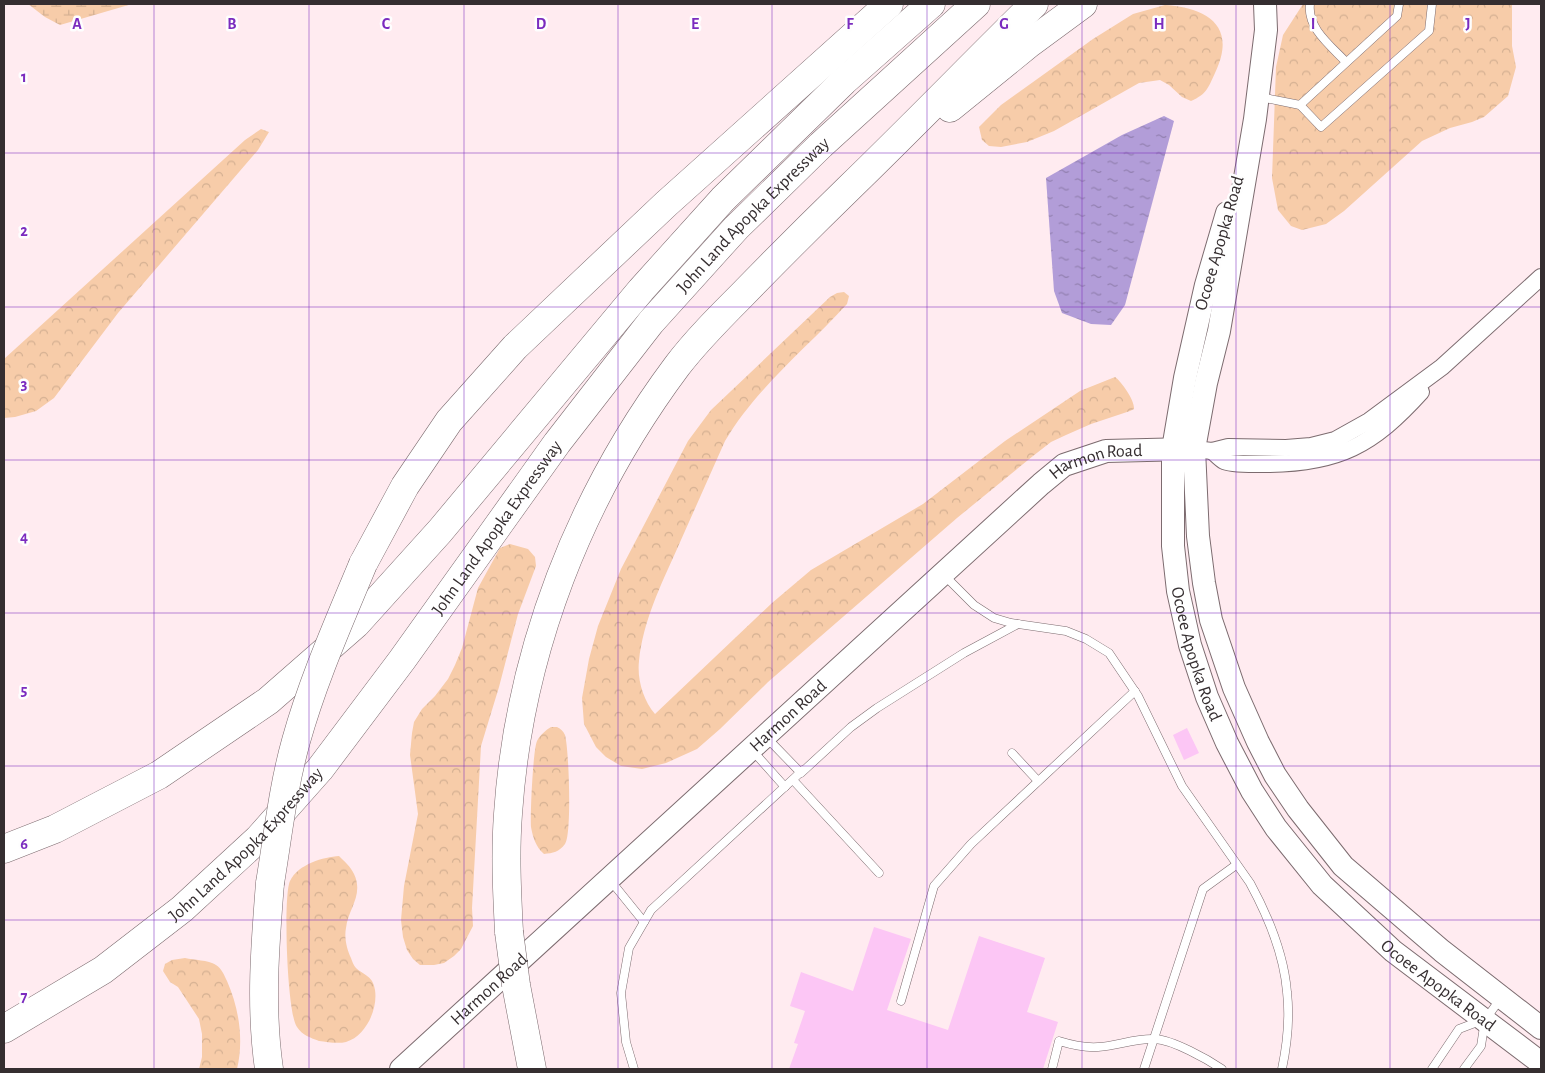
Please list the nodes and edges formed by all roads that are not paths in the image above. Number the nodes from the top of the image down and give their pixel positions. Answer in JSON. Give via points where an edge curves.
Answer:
{"nodes":[{"id":1,"x":889,"y":4,"type":"edge"},
{"id":2,"x":931,"y":4,"type":"edge"},
{"id":3,"x":976,"y":4,"type":"edge"},
{"id":4,"x":1034,"y":4,"type":"edge"},
{"id":5,"x":1083,"y":4,"type":"edge"},
{"id":6,"x":1265,"y":4,"type":"edge"},
{"id":7,"x":1310,"y":4,"type":"edge"},
{"id":8,"x":1398,"y":4,"type":"edge"},
{"id":9,"x":1432,"y":4,"type":"edge"},
{"id":10,"x":1346,"y":62,"type":"junction"},
{"id":11,"x":1300,"y":105,"type":"junction"},
{"id":12,"x":1256,"y":108,"type":"junction"},
{"id":13,"x":860,"y":178,"type":"junction"},
{"id":14,"x":1541,"y":277,"type":"edge"},
{"id":15,"x":1193,"y":449,"type":"junction"},
{"id":16,"x":942,"y":574,"type":"junction"},
{"id":17,"x":1018,"y":624,"type":"junction"},
{"id":18,"x":1135,"y":692,"type":"junction"},
{"id":19,"x":758,"y":742,"type":"junction"},
{"id":20,"x":1012,"y":753,"type":"dead end"},
{"id":21,"x":802,"y":771,"type":"junction"},
{"id":22,"x":793,"y":780,"type":"junction"},
{"id":23,"x":1038,"y":780,"type":"junction"},
{"id":24,"x":785,"y":788,"type":"junction"},
{"id":25,"x":4,"y":849,"type":"edge"},
{"id":26,"x":1236,"y":865,"type":"junction"},
{"id":27,"x":879,"y":873,"type":"dead end"},
{"id":28,"x":609,"y":879,"type":"junction"},
{"id":29,"x":644,"y":922,"type":"junction"},
{"id":30,"x":1501,"y":997,"type":"junction"},
{"id":31,"x":901,"y":1001,"type":"dead end"},
{"id":32,"x":1485,"y":1020,"type":"junction"},
{"id":33,"x":1541,"y":1028,"type":"edge"},
{"id":34,"x":4,"y":1029,"type":"edge"},
{"id":35,"x":1154,"y":1039,"type":"junction"},
{"id":36,"x":1541,"y":1063,"type":"edge"},
{"id":37,"x":269,"y":1069,"type":"edge"},
{"id":38,"x":401,"y":1069,"type":"edge"},
{"id":39,"x":532,"y":1069,"type":"edge"},
{"id":40,"x":634,"y":1069,"type":"edge"},
{"id":41,"x":1052,"y":1069,"type":"edge"},
{"id":42,"x":1144,"y":1069,"type":"edge"},
{"id":43,"x":1222,"y":1069,"type":"edge"},
{"id":44,"x":1282,"y":1069,"type":"edge"},
{"id":45,"x":1432,"y":1069,"type":"edge"},
{"id":46,"x":1464,"y":1069,"type":"edge"}],
"edges":[{"from":1,"to":37,"type":"highway","bridge":true,"via":[[666,204],[515,347],[449,421],[405,486],[363,564],[320,668],[288,771],[270,883],[264,968],[265,1043]]},
{"from":2,"to":25,"type":"highway","name":"John Land Apopka Expressway","via":[[844,81],[723,199],[641,290],[440,531],[356,624],[268,701],[159,775],[56,828]]},
{"from":3,"to":34,"type":"highway","name":"John Land Apopka Expressway","via":[[821,145],[736,228],[651,322],[557,443],[320,769],[258,839],[182,909],[104,970]]},
{"from":4,"to":13,"type":"highway"},
{"from":5,"to":13,"type":"highway"},
{"from":6,"to":12,"type":"main road","name":"Ocoee Apopka Road","via":[[1266,30]]},
{"from":7,"to":10,"type":"lane","via":[[1309,14],[1316,29]]},
{"from":8,"to":10,"type":"lane","via":[[1397,16]]},
{"from":9,"to":11,"type":"lane","via":[[1429,31],[1321,127]]},
{"from":10,"to":11,"type":"lane"},
{"from":11,"to":12,"type":"lane"},
{"from":12,"to":15,"type":"main road","name":"Ocoee Apopka Road","via":[[1206,285],[1185,378]]},
{"from":13,"to":39,"type":"highway","bridge":true,"via":[[796,239],[679,363],[628,439],[570,550],[534,654],[519,727],[507,822],[509,932]]},
{"from":14,"to":15,"type":"street","name":"Harmon Road","via":[[1442,367],[1369,420],[1334,440],[1286,448]]},
{"from":15,"to":16,"type":"main road","name":"Harmon Road","via":[[1106,451],[1064,465]]},
{"from":15,"to":30,"type":"main road","name":"Ocoee Apopka Road","via":[[1198,536],[1211,620],[1234,688],[1276,775],[1343,866]]},
{"from":15,"to":32,"type":"main road","name":"Ocoee Apopka Road","via":[[1173,546],[1178,591],[1190,645],[1207,697],[1252,791],[1276,828],[1322,885],[1393,951]]},
{"from":16,"to":17,"type":"lane","via":[[994,618]]},
{"from":16,"to":19,"type":"main road","name":"Harmon Road"},
{"from":17,"to":18,"type":"lane","via":[[1066,631],[1086,638],[1110,653]]},
{"from":17,"to":21,"type":"lane","via":[[964,653],[878,708],[851,727]]},
{"from":18,"to":23,"type":"lane"},
{"from":18,"to":26,"type":"lane","via":[[1182,786]]},
{"from":19,"to":21,"type":"lane"},
{"from":19,"to":24,"type":"lane"},
{"from":19,"to":28,"type":"main road","name":"Harmon Road"},
{"from":20,"to":23,"type":"lane"},
{"from":21,"to":22,"type":"lane"},
{"from":22,"to":24,"type":"lane"},
{"from":22,"to":27,"type":"lane"},
{"from":23,"to":31,"type":"lane","via":[[971,844],[934,886]]},
{"from":24,"to":29,"type":"lane","via":[[651,910]]},
{"from":26,"to":35,"type":"lane","via":[[1203,889]]},
{"from":26,"to":44,"type":"lane","via":[[1256,894],[1277,945],[1288,992],[1287,1045]]},
{"from":28,"to":29,"type":"lane"},
{"from":28,"to":38,"type":"main road","name":"Harmon Road"},
{"from":29,"to":40,"type":"lane","via":[[629,948],[621,992],[626,1042]]},
{"from":30,"to":32,"type":"lane"},
{"from":30,"to":33,"type":"main road","name":"Ocoee Apopka Road"},
{"from":32,"to":36,"type":"main road","name":"Ocoee Apopka Road"},
{"from":32,"to":45,"type":"lane","via":[[1460,1029]]},
{"from":32,"to":46,"type":"lane","via":[[1481,1046]]},
{"from":35,"to":41,"type":"lane","via":[[1099,1047],[1059,1041]]},
{"from":35,"to":42,"type":"lane"},
{"from":35,"to":43,"type":"lane","via":[[1165,1040]]}]}
